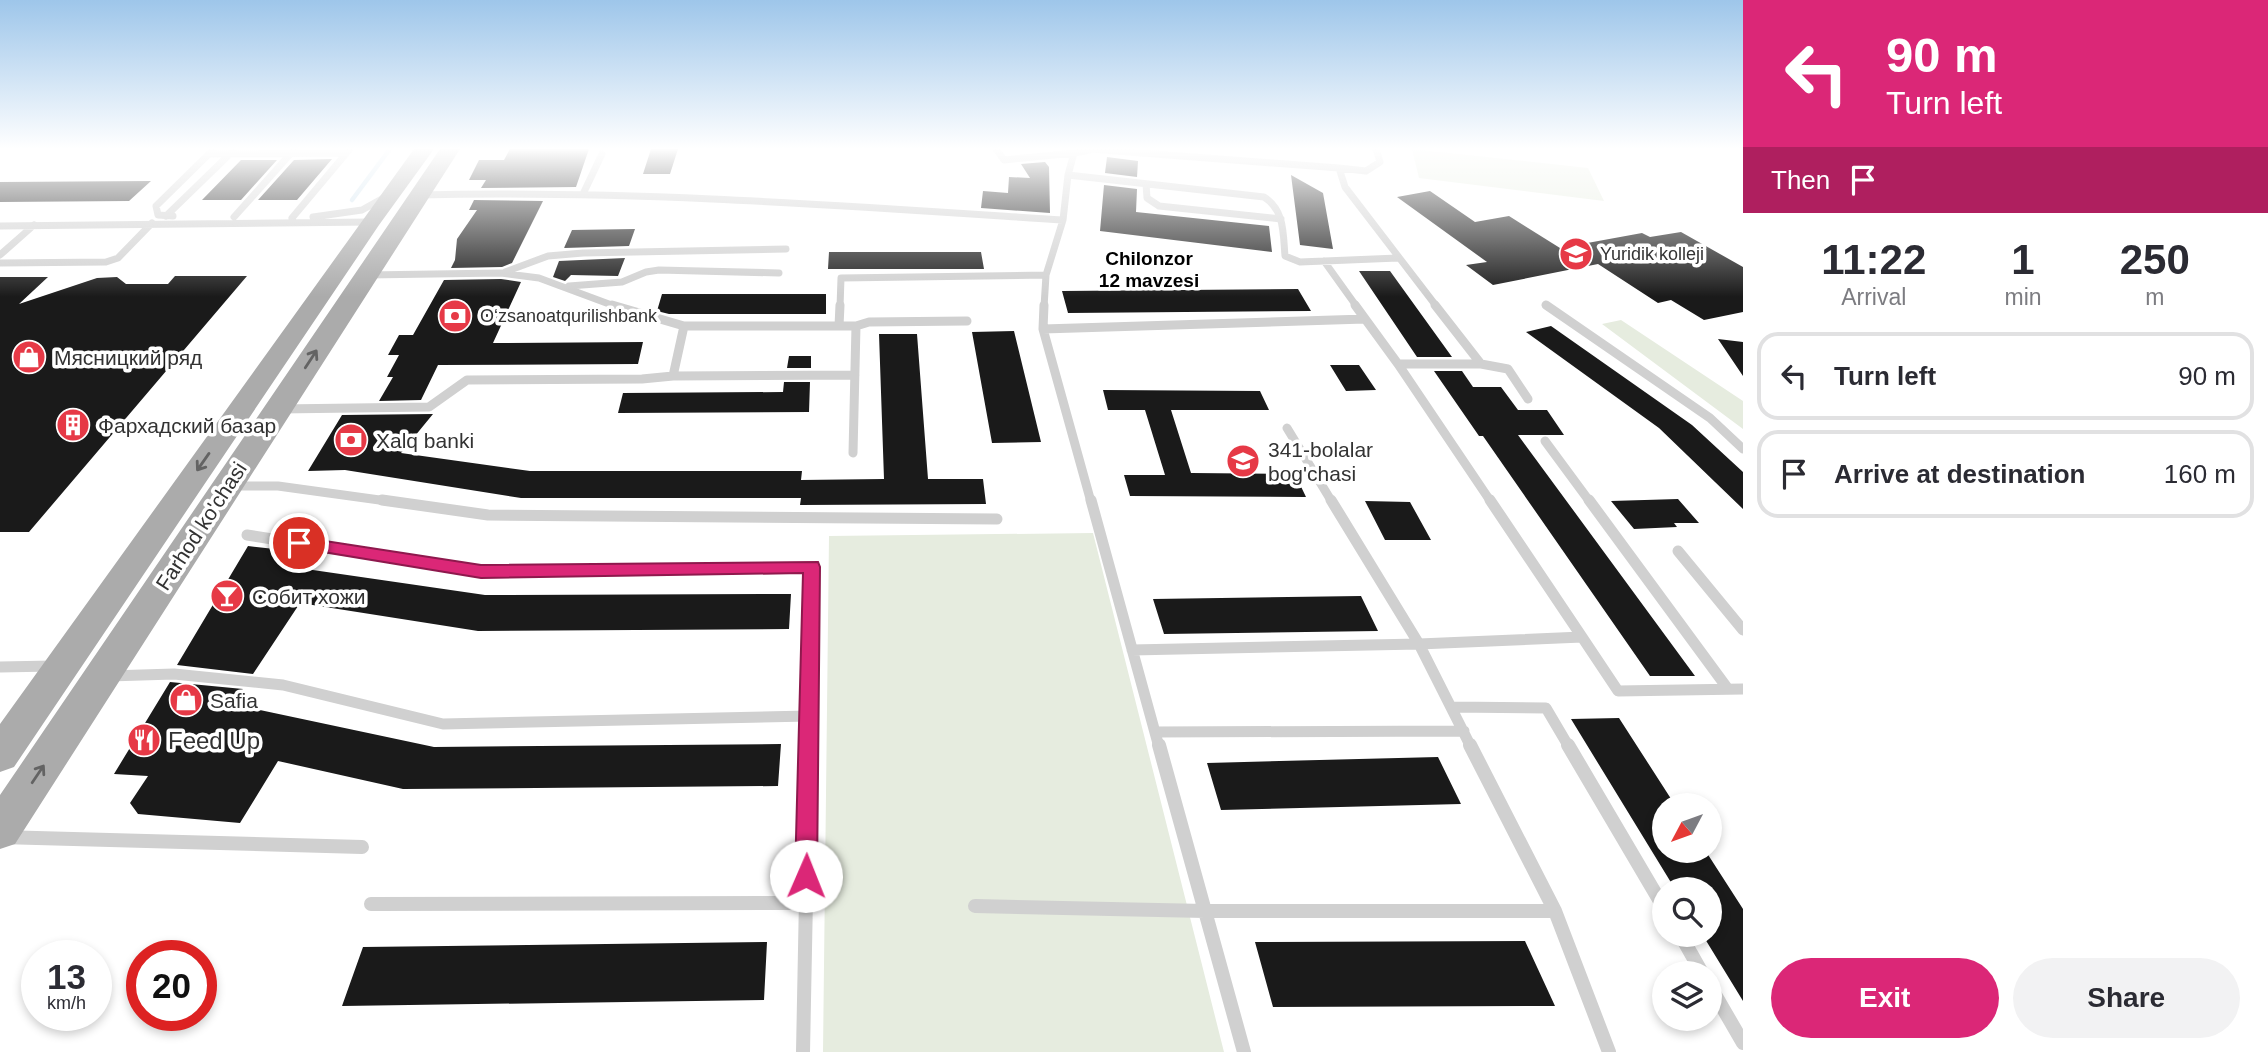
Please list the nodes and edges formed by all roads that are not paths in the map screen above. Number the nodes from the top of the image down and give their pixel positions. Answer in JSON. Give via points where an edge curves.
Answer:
{"nodes":[{"id":1,"x":164,"y":198,"type":"edge"},
{"id":2,"x":184,"y":198,"type":"edge"},
{"id":3,"x":251,"y":198,"type":"edge"},
{"id":4,"x":309,"y":198,"type":"edge"},
{"id":5,"x":393,"y":198,"type":"edge"},
{"id":6,"x":400,"y":198,"type":"edge"},
{"id":7,"x":406,"y":198,"type":"edge"},
{"id":8,"x":696,"y":198,"type":"edge"},
{"id":9,"x":1065,"y":198,"type":"edge"},
{"id":10,"x":1147,"y":198,"type":"edge"},
{"id":11,"x":1267,"y":198,"type":"edge"},
{"id":12,"x":1353,"y":198,"type":"edge"},
{"id":13,"x":166,"y":216,"type":"junction"},
{"id":14,"x":234,"y":217,"type":"junction"},
{"id":15,"x":292,"y":218,"type":"junction"},
{"id":16,"x":306,"y":218,"type":"junction"},
{"id":17,"x":1281,"y":219,"type":"junction"},
{"id":18,"x":1063,"y":220,"type":"junction"},
{"id":19,"x":402,"y":222,"type":"junction"},
{"id":20,"x":152,"y":223,"type":"junction"},
{"id":21,"x":34,"y":225,"type":"junction"},
{"id":22,"x":0,"y":226,"type":"edge"},
{"id":23,"x":352,"y":231,"type":"junction"},
{"id":24,"x":786,"y":249,"type":"dead end"},
{"id":25,"x":0,"y":255,"type":"edge"},
{"id":26,"x":1398,"y":258,"type":"junction"},
{"id":27,"x":1324,"y":261,"type":"junction"},
{"id":28,"x":0,"y":264,"type":"edge"},
{"id":29,"x":501,"y":273,"type":"junction"},
{"id":30,"x":779,"y":273,"type":"dead end"},
{"id":31,"x":367,"y":275,"type":"junction"},
{"id":32,"x":1046,"y":275,"type":"junction"},
{"id":33,"x":567,"y":287,"type":"junction"},
{"id":34,"x":1546,"y":305,"type":"dead end"},
{"id":35,"x":1365,"y":319,"type":"junction"},
{"id":36,"x":967,"y":321,"type":"dead end"},
{"id":37,"x":684,"y":326,"type":"junction"},
{"id":38,"x":839,"y":326,"type":"junction"},
{"id":39,"x":856,"y":326,"type":"junction"},
{"id":40,"x":1043,"y":329,"type":"junction"},
{"id":41,"x":1398,"y":364,"type":"junction"},
{"id":42,"x":1481,"y":364,"type":"junction"},
{"id":43,"x":855,"y":375,"type":"junction"},
{"id":44,"x":673,"y":376,"type":"junction"},
{"id":45,"x":1528,"y":399,"type":"dead end"},
{"id":46,"x":278,"y":409,"type":"junction"},
{"id":47,"x":1287,"y":428,"type":"dead end"},
{"id":48,"x":1545,"y":441,"type":"dead end"},
{"id":49,"x":1743,"y":449,"type":"edge"},
{"id":50,"x":853,"y":453,"type":"dead end"},
{"id":51,"x":228,"y":486,"type":"junction"},
{"id":52,"x":997,"y":519,"type":"dead end"},
{"id":53,"x":247,"y":535,"type":"dead end"},
{"id":54,"x":1678,"y":551,"type":"dead end"},
{"id":55,"x":1743,"y":630,"type":"edge"},
{"id":56,"x":1582,"y":637,"type":"junction"},
{"id":57,"x":1419,"y":644,"type":"junction"},
{"id":58,"x":1132,"y":650,"type":"junction"},
{"id":59,"x":62,"y":666,"type":"junction"},
{"id":60,"x":0,"y":667,"type":"edge"},
{"id":61,"x":103,"y":676,"type":"junction"},
{"id":62,"x":1728,"y":689,"type":"junction"},
{"id":63,"x":1743,"y":689,"type":"edge"},
{"id":64,"x":1451,"y":707,"type":"junction"},
{"id":65,"x":809,"y":716,"type":"junction"},
{"id":66,"x":1464,"y":731,"type":"junction"},
{"id":67,"x":1155,"y":733,"type":"junction"},
{"id":68,"x":0,"y":755,"type":"edge"},
{"id":69,"x":0,"y":830,"type":"edge"},
{"id":70,"x":0,"y":838,"type":"edge"},
{"id":71,"x":362,"y":847,"type":"dead end"},
{"id":72,"x":1652,"y":888,"type":"edge"},
{"id":73,"x":806,"y":903,"type":"junction"},
{"id":74,"x":371,"y":904,"type":"dead end"},
{"id":75,"x":975,"y":906,"type":"dead end"},
{"id":76,"x":1205,"y":911,"type":"junction"},
{"id":77,"x":1555,"y":911,"type":"junction"},
{"id":78,"x":1722,"y":1007,"type":"edge"},
{"id":79,"x":1743,"y":1043,"type":"edge"},
{"id":80,"x":803,"y":1052,"type":"edge"},
{"id":81,"x":1244,"y":1052,"type":"edge"},
{"id":82,"x":1609,"y":1052,"type":"edge"}],
"edges":[{"from":1,"to":13,"type":"lane","via":[[156,206],[158,215]]},
{"from":2,"to":13,"type":"lane"},
{"from":3,"to":14,"type":"lane"},
{"from":4,"to":15,"type":"lane"},
{"from":5,"to":16,"type":"lane","via":[[362,209]]},
{"from":6,"to":23,"type":"main road","name":"Farhod ko'chasi"},
{"from":7,"to":19,"type":"main road","name":"Farhod ko'chasi"},
{"from":8,"to":18,"type":"lane"},
{"from":9,"to":18,"type":"lane"},
{"from":10,"to":17,"type":"lane","via":[[1159,206]]},
{"from":11,"to":17,"type":"lane"},
{"from":12,"to":26,"type":"lane"},
{"from":13,"to":14,"type":"lane"},
{"from":14,"to":15,"type":"lane"},
{"from":15,"to":16,"type":"lane"},
{"from":16,"to":23,"type":"lane"},
{"from":17,"to":27,"type":"lane","via":[[1288,259]]},
{"from":18,"to":32,"type":"lane"},
{"from":19,"to":23,"type":"main road"},
{"from":19,"to":31,"type":"main road","name":"Farhod ko'chasi"},
{"from":20,"to":21,"type":"lane"},
{"from":20,"to":23,"type":"lane"},
{"from":20,"to":28,"type":"lane","via":[[118,258],[106,262]]},
{"from":21,"to":22,"type":"lane"},
{"from":21,"to":25,"type":"lane"},
{"from":23,"to":59,"type":"main road","name":"Farhod ko'chasi","one_way":true},
{"from":24,"to":29,"type":"lane","via":[[583,253],[548,256]]},
{"from":26,"to":27,"type":"lane"},
{"from":26,"to":42,"type":"lane"},
{"from":27,"to":35,"type":"lane"},
{"from":29,"to":31,"type":"lane"},
{"from":29,"to":33,"type":"lane"},
{"from":30,"to":33,"type":"lane","via":[[659,270],[622,282]]},
{"from":46,"to":31,"type":"main road","name":"Farhod ko'chasi","one_way":true},
{"from":32,"to":38,"type":"lane","via":[[841,278]]},
{"from":32,"to":40,"type":"lane"},
{"from":33,"to":37,"type":"lane"},
{"from":34,"to":49,"type":"lane","via":[[1710,418]]},
{"from":35,"to":40,"type":"lane"},
{"from":35,"to":41,"type":"lane"},
{"from":36,"to":39,"type":"lane"},
{"from":37,"to":38,"type":"lane"},
{"from":37,"to":44,"type":"lane"},
{"from":38,"to":39,"type":"lane"},
{"from":39,"to":43,"type":"lane"},
{"from":40,"to":58,"type":"lane"},
{"from":41,"to":42,"type":"lane"},
{"from":41,"to":56,"type":"lane"},
{"from":42,"to":45,"type":"lane","via":[[1508,369]]},
{"from":43,"to":44,"type":"lane"},
{"from":43,"to":50,"type":"lane"},
{"from":44,"to":46,"type":"lane","via":[[467,380],[429,407]]},
{"from":46,"to":51,"type":"main road","name":"Farhod ko'chasi"},
{"from":47,"to":57,"type":"lane"},
{"from":48,"to":62,"type":"lane"},
{"from":51,"to":52,"type":"lane","via":[[278,486],[488,515]]},
{"from":51,"to":61,"type":"main road","name":"Farhod ko'chasi"},
{"from":53,"to":65,"type":"lane","via":[[481,572],[812,567]]},
{"from":54,"to":55,"type":"lane"},
{"from":56,"to":57,"type":"lane"},
{"from":56,"to":62,"type":"lane","via":[[1618,691]]},
{"from":57,"to":58,"type":"lane"},
{"from":57,"to":64,"type":"lane"},
{"from":58,"to":67,"type":"lane"},
{"from":59,"to":60,"type":"lane"},
{"from":59,"to":68,"type":"main road","name":"Farhod ko'chasi"},
{"from":61,"to":65,"type":"lane","via":[[174,674],[282,685],[443,724]]},
{"from":69,"to":61,"type":"main road","name":"Farhod ko'chasi","one_way":true},
{"from":62,"to":63,"type":"lane"},
{"from":64,"to":66,"type":"lane"},
{"from":64,"to":72,"type":"lane","via":[[1546,708]]},
{"from":65,"to":73,"type":"lane"},
{"from":66,"to":67,"type":"lane"},
{"from":66,"to":77,"type":"lane"},
{"from":67,"to":76,"type":"lane"},
{"from":70,"to":71,"type":"lane"},
{"from":73,"to":74,"type":"lane"},
{"from":73,"to":80,"type":"lane"},
{"from":75,"to":76,"type":"lane"},
{"from":76,"to":77,"type":"lane"},
{"from":76,"to":81,"type":"lane"},
{"from":77,"to":82,"type":"lane"},
{"from":78,"to":79,"type":"lane"}]}
